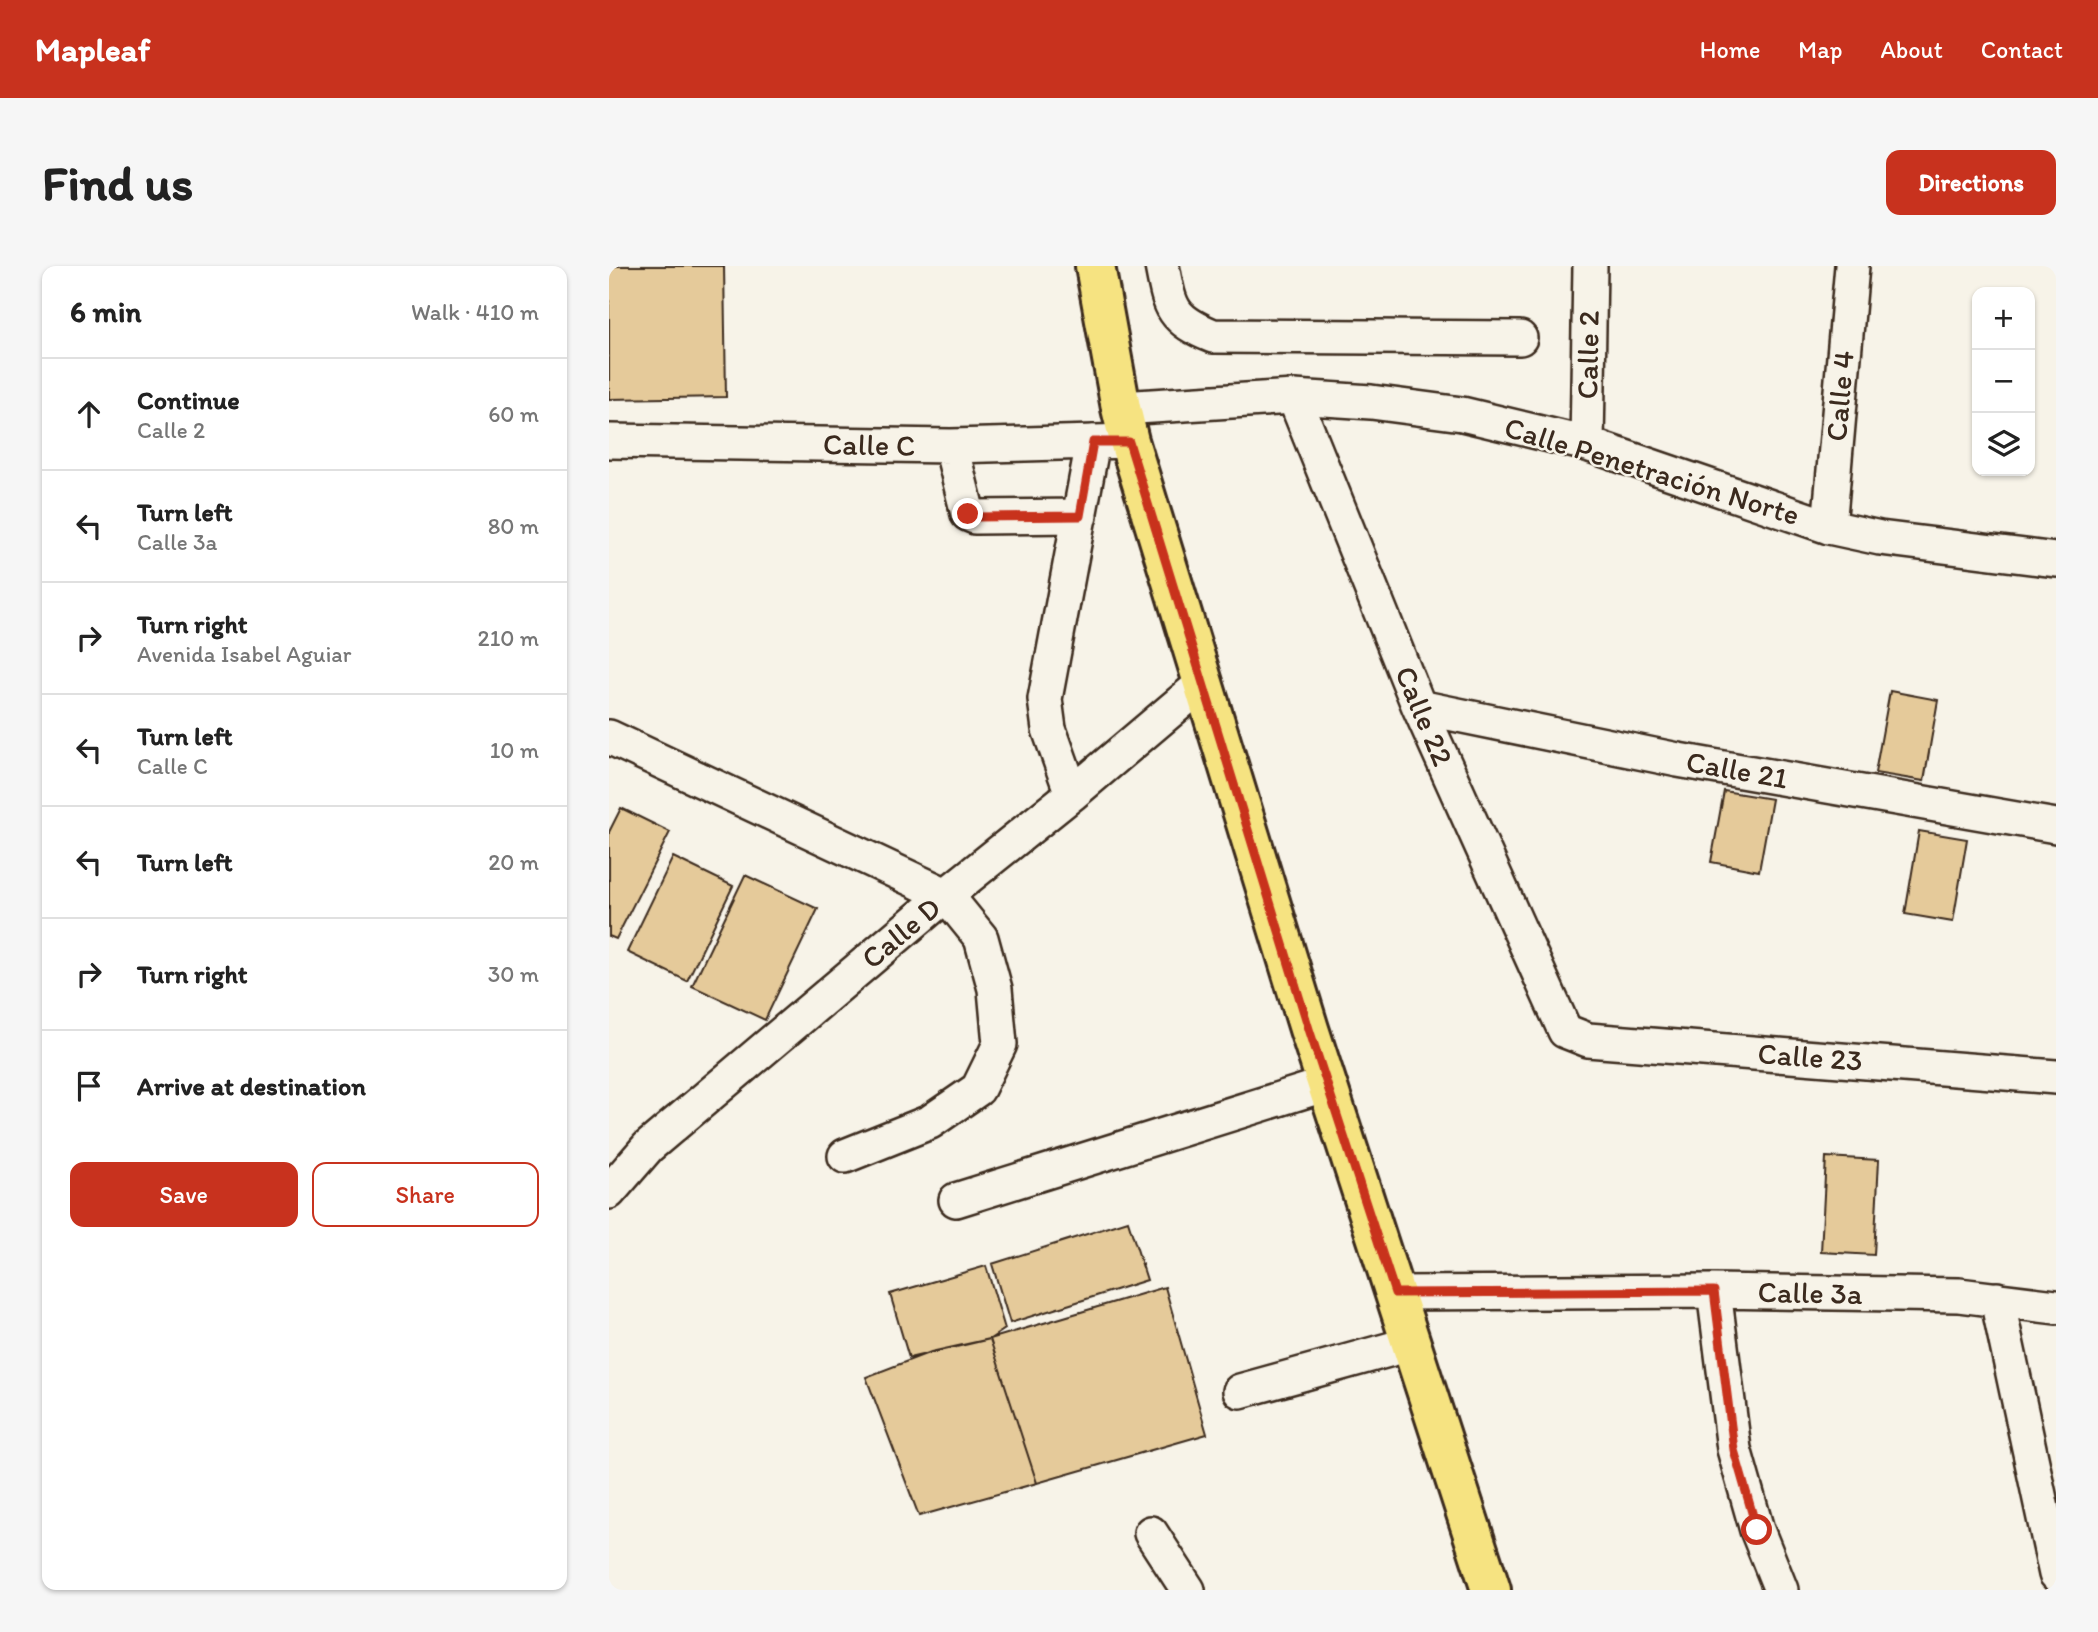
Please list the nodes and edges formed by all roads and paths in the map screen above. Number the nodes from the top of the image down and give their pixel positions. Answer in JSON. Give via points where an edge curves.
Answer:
{"nodes":[{"id":1,"x":1095,"y":266,"type":"edge"},
{"id":2,"x":1163,"y":266,"type":"edge"},
{"id":3,"x":1590,"y":266,"type":"edge"},
{"id":4,"x":1852,"y":266,"type":"edge"},
{"id":5,"x":1520,"y":338,"type":"dead end"},
{"id":6,"x":1294,"y":397,"type":"junction"},
{"id":7,"x":1114,"y":431,"type":"junction"},
{"id":8,"x":609,"y":441,"type":"edge"},
{"id":9,"x":1587,"y":444,"type":"junction"},
{"id":10,"x":951,"y":446,"type":"junction"},
{"id":11,"x":1080,"y":516,"type":"junction"},
{"id":12,"x":1829,"y":527,"type":"junction"},
{"id":13,"x":2056,"y":560,"type":"edge"},
{"id":14,"x":1202,"y":684,"type":"junction"},
{"id":15,"x":1419,"y":707,"type":"junction"},
{"id":16,"x":609,"y":737,"type":"edge"},
{"id":17,"x":1072,"y":794,"type":"junction"},
{"id":18,"x":2056,"y":826,"type":"edge"},
{"id":19,"x":946,"y":895,"type":"junction"},
{"id":20,"x":1565,"y":1031,"type":"joint"},
{"id":21,"x":2056,"y":1077,"type":"edge"},
{"id":22,"x":1327,"y":1084,"type":"junction"},
{"id":23,"x":845,"y":1156,"type":"dead end"},
{"id":24,"x":609,"y":1192,"type":"edge"},
{"id":25,"x":956,"y":1200,"type":"dead end"},
{"id":26,"x":1714,"y":1291,"type":"junction"},
{"id":27,"x":1395,"y":1293,"type":"junction"},
{"id":28,"x":1997,"y":1299,"type":"junction"},
{"id":29,"x":2056,"y":1307,"type":"edge"},
{"id":30,"x":1410,"y":1344,"type":"junction"},
{"id":31,"x":1240,"y":1391,"type":"dead end"},
{"id":32,"x":1151,"y":1533,"type":"dead end"},
{"id":33,"x":2056,"y":1573,"type":"edge"},
{"id":34,"x":1188,"y":1590,"type":"edge"},
{"id":35,"x":1490,"y":1590,"type":"edge"},
{"id":36,"x":1781,"y":1590,"type":"edge"}],
"edges":[{"from":1,"to":7,"type":"main road"},
{"from":2,"to":5,"type":"street","via":[[1169,302],[1187,326],[1213,336]]},
{"from":3,"to":9,"type":"street","name":"Calle 2"},
{"from":4,"to":12,"type":"street","name":"Calle 4"},
{"from":6,"to":7,"type":"street","name":"Calle Penetración Norte"},
{"from":6,"to":9,"type":"street","name":"Calle Penetración Norte","via":[[1462,414]]},
{"from":6,"to":15,"type":"street","name":"Calle 22"},
{"from":7,"to":10,"type":"street","name":"Calle C"},
{"from":7,"to":11,"type":"street"},
{"from":7,"to":14,"type":"main road"},
{"from":8,"to":10,"type":"street","name":"Calle C"},
{"from":9,"to":12,"type":"street","name":"Calle Penetración Norte"},
{"from":10,"to":11,"type":"street","via":[[968,514]]},
{"from":11,"to":17,"type":"street","via":[[1045,699],[1049,729]]},
{"from":12,"to":13,"type":"street","name":"Calle Penetración Norte"},
{"from":14,"to":17,"type":"street","name":"Calle D"},
{"from":14,"to":22,"type":"main road"},
{"from":15,"to":18,"type":"street","name":"Calle 21","via":[[1678,760]]},
{"from":15,"to":20,"type":"street","name":"Calle 22"},
{"from":16,"to":19,"type":"street"},
{"from":17,"to":19,"type":"street","name":"Calle D"},
{"from":19,"to":23,"type":"street","via":[[981,938],[995,989],[1000,1044],[978,1089],[930,1122]]},
{"from":19,"to":24,"type":"street","name":"Calle D","via":[[648,1147]]},
{"from":20,"to":21,"type":"street","name":"Calle 23","via":[[1588,1040]]},
{"from":22,"to":25,"type":"street"},
{"from":22,"to":27,"type":"main road"},
{"from":26,"to":27,"type":"street","name":"Calle 3a"},
{"from":26,"to":28,"type":"street","name":"Calle 3a"},
{"from":26,"to":36,"type":"street","via":[[1734,1450],[1757,1530]]},
{"from":27,"to":30,"type":"main road"},
{"from":28,"to":29,"type":"street","name":"Calle 3a"},
{"from":28,"to":33,"type":"street"},
{"from":30,"to":31,"type":"street"},
{"from":30,"to":35,"type":"main road"},
{"from":32,"to":34,"type":"street"}]}
